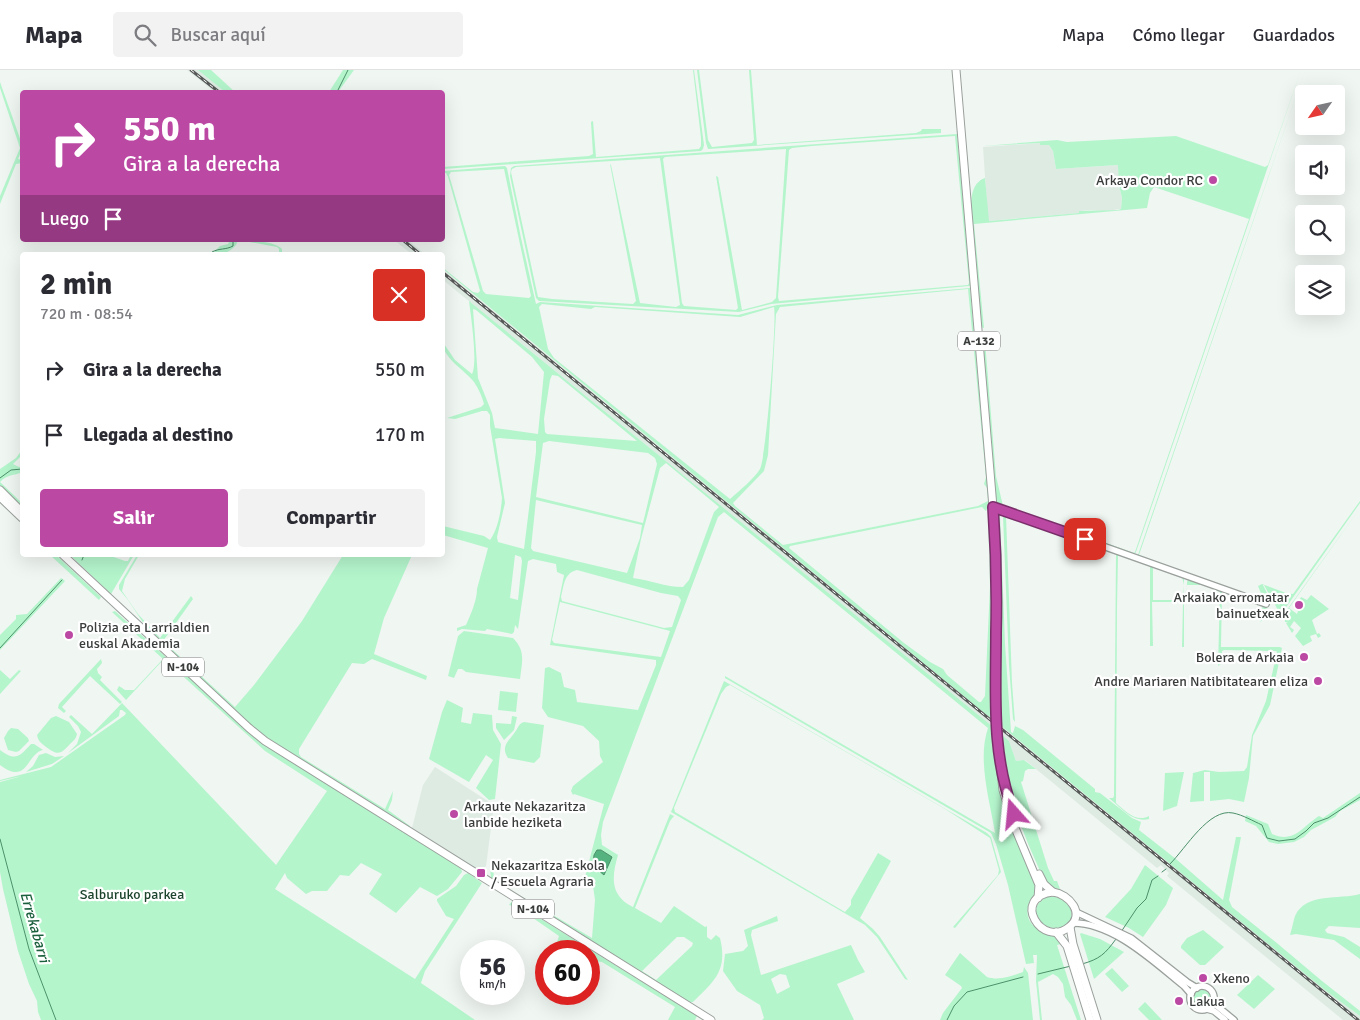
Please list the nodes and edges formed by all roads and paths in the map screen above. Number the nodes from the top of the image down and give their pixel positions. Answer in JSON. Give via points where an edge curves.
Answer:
{"nodes":[{"id":1,"x":956,"y":70,"type":"edge"},
{"id":2,"x":0,"y":490,"type":"edge"},
{"id":3,"x":0,"y":497,"type":"edge"},
{"id":4,"x":993,"y":507,"type":"junction"},
{"id":5,"x":20,"y":510,"type":"edge"},
{"id":6,"x":20,"y":516,"type":"edge"},
{"id":7,"x":66,"y":557,"type":"edge"},
{"id":8,"x":1266,"y":604,"type":"dead end"},
{"id":9,"x":1000,"y":766,"type":"junction"},
{"id":10,"x":1053,"y":892,"type":"junction"},
{"id":11,"x":1038,"y":898,"type":"junction"},
{"id":12,"x":1076,"y":912,"type":"junction"},
{"id":13,"x":1071,"y":925,"type":"junction"},
{"id":14,"x":1105,"y":928,"type":"junction"},
{"id":15,"x":1056,"y":932,"type":"junction"},
{"id":16,"x":1130,"y":941,"type":"junction"},
{"id":17,"x":1071,"y":949,"type":"junction"},
{"id":18,"x":1079,"y":975,"type":"junction"},
{"id":19,"x":1197,"y":988,"type":"junction"},
{"id":20,"x":1191,"y":994,"type":"junction"},
{"id":21,"x":1213,"y":1000,"type":"junction"},
{"id":22,"x":1207,"y":1009,"type":"junction"},
{"id":23,"x":710,"y":1020,"type":"edge"},
{"id":24,"x":1090,"y":1020,"type":"edge"},
{"id":25,"x":1097,"y":1020,"type":"edge"},
{"id":26,"x":1225,"y":1020,"type":"edge"},
{"id":27,"x":1234,"y":1020,"type":"edge"}],
"edges":[{"from":1,"to":4,"type":"main road","number":"A-132"},
{"from":2,"to":5,"type":"main road"},
{"from":3,"to":6,"type":"main road"},
{"from":4,"to":8,"type":"street"},
{"from":4,"to":9,"type":"main road","number":"A-132","bridge":true,"via":[[997,584],[996,713]]},
{"from":7,"to":23,"type":"main road","number":"N-104","via":[[265,741]]},
{"from":9,"to":10,"type":"main road","number":"A-132","via":[[1010,804],[1044,884]]},
{"from":9,"to":11,"type":"main road","number":"A-132","via":[[1010,817],[1039,885]]},
{"from":10,"to":11,"type":"main road"},
{"from":10,"to":12,"type":"main road","via":[[1068,898]]},
{"from":11,"to":15,"type":"main road","via":[[1032,909],[1034,920],[1044,929]]},
{"from":12,"to":13,"type":"main road"},
{"from":12,"to":14,"type":"street"},
{"from":13,"to":14,"type":"street"},
{"from":13,"to":15,"type":"main road"},
{"from":13,"to":17,"type":"main road"},
{"from":14,"to":16,"type":"street"},
{"from":15,"to":17,"type":"main road"},
{"from":16,"to":19,"type":"street"},
{"from":16,"to":20,"type":"street"},
{"from":17,"to":18,"type":"main road"},
{"from":18,"to":24,"type":"main road"},
{"from":18,"to":25,"type":"main road"},
{"from":19,"to":20,"type":"street"},
{"from":19,"to":21,"type":"street","via":[[1208,988]]},
{"from":20,"to":22,"type":"street","via":[[1193,1006],[1199,1010]]},
{"from":21,"to":22,"type":"street"},
{"from":21,"to":27,"type":"street"},
{"from":22,"to":26,"type":"street"}]}
